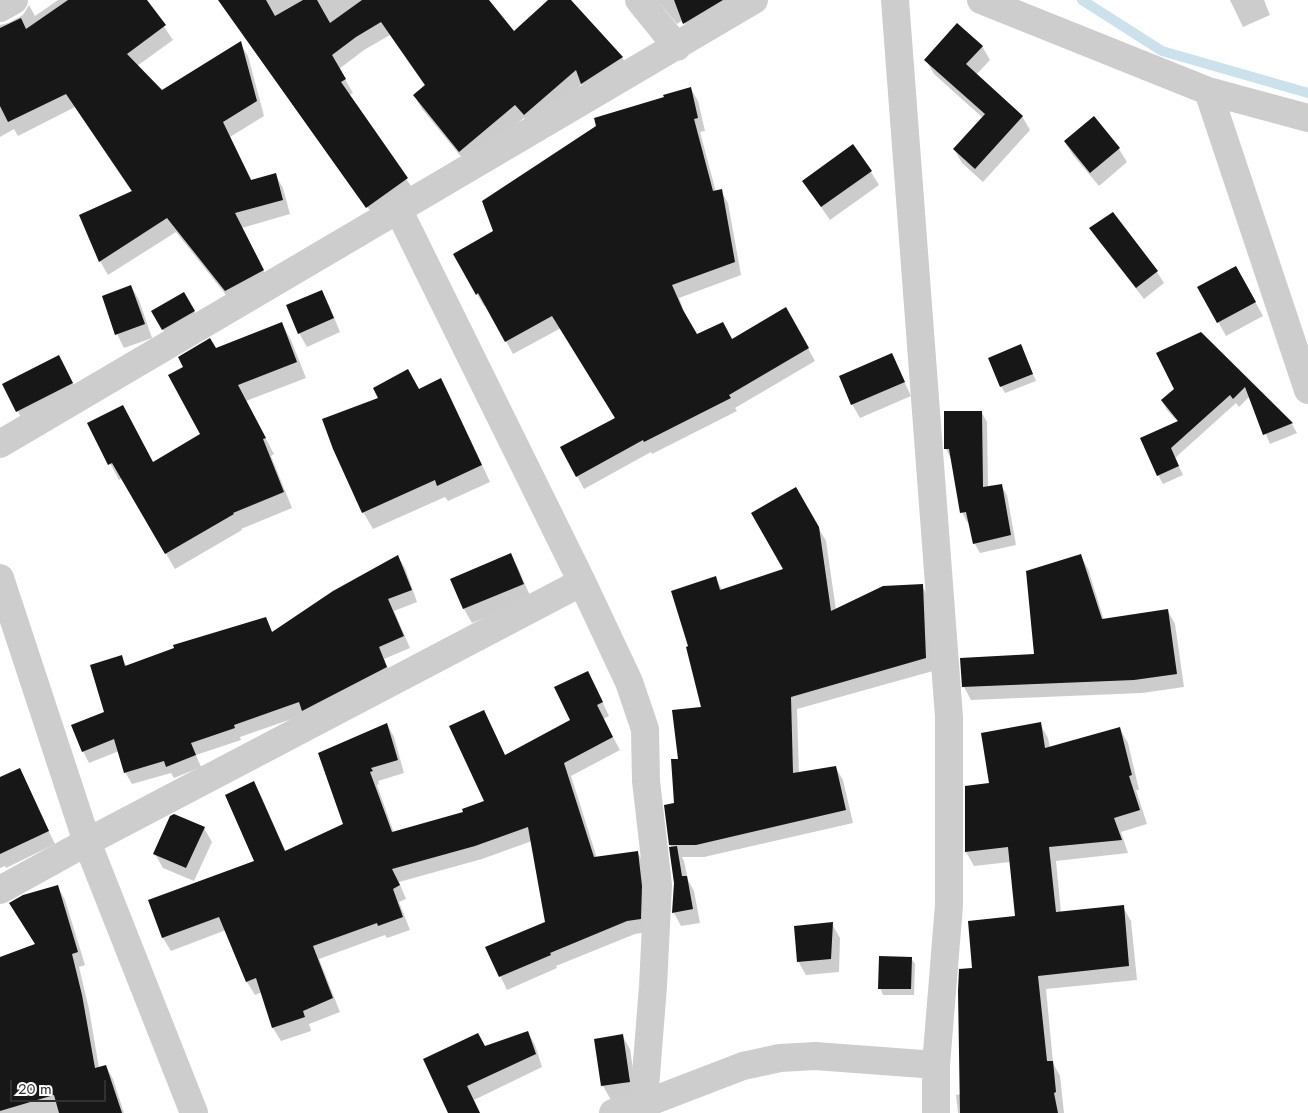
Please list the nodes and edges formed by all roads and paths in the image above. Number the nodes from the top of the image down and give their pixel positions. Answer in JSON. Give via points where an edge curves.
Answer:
{"nodes":[{"id":1,"x":14,"y":0,"type":"edge"},
{"id":2,"x":639,"y":0,"type":"edge"},
{"id":3,"x":754,"y":0,"type":"edge"},
{"id":4,"x":895,"y":0,"type":"edge"},
{"id":5,"x":981,"y":0,"type":"edge"},
{"id":6,"x":0,"y":8,"type":"edge"},
{"id":7,"x":676,"y":47,"type":"junction"},
{"id":8,"x":1208,"y":91,"type":"junction"},
{"id":9,"x":1308,"y":118,"type":"edge"},
{"id":10,"x":398,"y":209,"type":"junction"},
{"id":11,"x":1308,"y":390,"type":"edge"},
{"id":12,"x":0,"y":444,"type":"edge"},
{"id":13,"x":0,"y":578,"type":"edge"},
{"id":14,"x":582,"y":582,"type":"junction"},
{"id":15,"x":86,"y":842,"type":"junction"},
{"id":16,"x":0,"y":890,"type":"edge"},
{"id":17,"x":936,"y":1065,"type":"junction"},
{"id":18,"x":643,"y":1109,"type":"edge"},
{"id":19,"x":194,"y":1113,"type":"edge"},
{"id":20,"x":613,"y":1113,"type":"edge"},
{"id":21,"x":936,"y":1113,"type":"edge"}],
"edges":[{"from":1,"to":6,"type":"street"},
{"from":2,"to":7,"type":"street"},
{"from":3,"to":7,"type":"street"},
{"from":4,"to":17,"type":"street","via":[[949,717],[950,905]]},
{"from":5,"to":8,"type":"street"},
{"from":7,"to":10,"type":"street"},
{"from":8,"to":9,"type":"street"},
{"from":8,"to":11,"type":"street"},
{"from":10,"to":12,"type":"street"},
{"from":10,"to":14,"type":"street"},
{"from":13,"to":15,"type":"street"},
{"from":14,"to":15,"type":"street"},
{"from":14,"to":18,"type":"street","via":[[629,682],[645,729],[646,781],[658,885],[654,986]]},
{"from":15,"to":16,"type":"street"},
{"from":15,"to":19,"type":"street"},
{"from":17,"to":18,"type":"street","via":[[815,1056],[780,1058],[743,1066]]},
{"from":17,"to":21,"type":"street"},
{"from":18,"to":20,"type":"street"}]}
